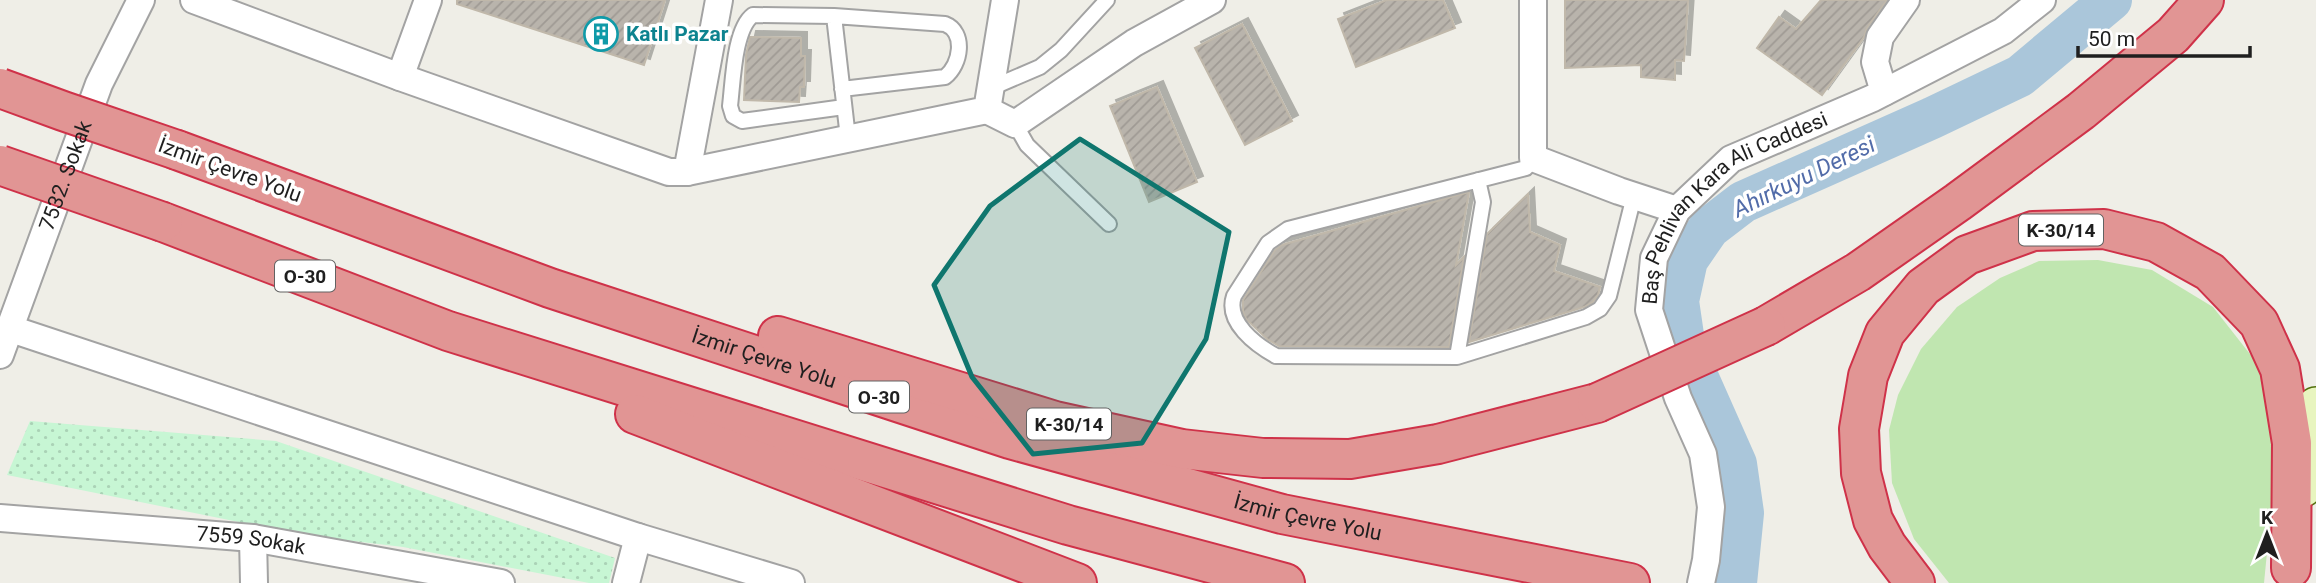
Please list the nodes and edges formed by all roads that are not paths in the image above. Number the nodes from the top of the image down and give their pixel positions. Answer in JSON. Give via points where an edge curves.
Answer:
{"nodes":[{"id":1,"x":141,"y":0,"type":"edge"},
{"id":2,"x":194,"y":0,"type":"edge"},
{"id":3,"x":428,"y":0,"type":"edge"},
{"id":4,"x":719,"y":0,"type":"edge"},
{"id":5,"x":1005,"y":0,"type":"edge"},
{"id":6,"x":1107,"y":0,"type":"edge"},
{"id":7,"x":1212,"y":0,"type":"edge"},
{"id":8,"x":1533,"y":0,"type":"edge"},
{"id":9,"x":1906,"y":0,"type":"edge"},
{"id":10,"x":2042,"y":0,"type":"edge"},
{"id":11,"x":2204,"y":0,"type":"edge"},
{"id":12,"x":834,"y":16,"type":"junction"},
{"id":13,"x":400,"y":77,"type":"junction"},
{"id":14,"x":0,"y":88,"type":"edge"},
{"id":15,"x":842,"y":89,"type":"junction"},
{"id":16,"x":1884,"y":92,"type":"junction"},
{"id":17,"x":989,"y":99,"type":"junction"},
{"id":18,"x":844,"y":107,"type":"junction"},
{"id":19,"x":1016,"y":124,"type":"junction"},
{"id":20,"x":848,"y":138,"type":"junction"},
{"id":21,"x":1533,"y":158,"type":"junction"},
{"id":22,"x":0,"y":166,"type":"edge"},
{"id":23,"x":687,"y":172,"type":"junction"},
{"id":24,"x":1478,"y":180,"type":"junction"},
{"id":25,"x":1634,"y":196,"type":"junction"},
{"id":26,"x":1677,"y":210,"type":"junction"},
{"id":27,"x":1109,"y":224,"type":"dead end"},
{"id":28,"x":550,"y":288,"type":"junction"},
{"id":29,"x":8,"y":328,"type":"junction"},
{"id":30,"x":448,"y":331,"type":"junction"},
{"id":31,"x":0,"y":355,"type":"edge"},
{"id":32,"x":1457,"y":357,"type":"junction"},
{"id":33,"x":2316,"y":405,"type":"edge"},
{"id":34,"x":0,"y":518,"type":"edge"},
{"id":35,"x":638,"y":537,"type":"junction"},
{"id":36,"x":253,"y":538,"type":"junction"},
{"id":37,"x":2291,"y":568,"type":"joint"},
{"id":38,"x":1615,"y":580,"type":"edge"},
{"id":39,"x":254,"y":583,"type":"edge"},
{"id":40,"x":501,"y":583,"type":"edge"},
{"id":41,"x":626,"y":583,"type":"edge"},
{"id":42,"x":791,"y":583,"type":"edge"},
{"id":43,"x":1077,"y":583,"type":"edge"},
{"id":44,"x":1285,"y":583,"type":"edge"},
{"id":45,"x":1701,"y":583,"type":"edge"},
{"id":46,"x":1915,"y":583,"type":"edge"}],
"edges":[{"from":1,"to":29,"type":"street","name":"7532. Sokak","via":[[99,84]]},
{"from":2,"to":13,"type":"street"},
{"from":3,"to":13,"type":"street"},
{"from":4,"to":23,"type":"street"},
{"from":5,"to":17,"type":"street"},
{"from":6,"to":17,"type":"lane","via":[[1061,50]]},
{"from":7,"to":19,"type":"street","via":[[1134,43]]},
{"from":8,"to":21,"type":"street"},
{"from":9,"to":16,"type":"street","via":[[1880,37],[1875,62]]},
{"from":10,"to":16,"type":"street","name":"Baş Pehlivan Kara Ali Caddesi","via":[[2003,31]]},
{"from":11,"to":28,"type":"highway","number":"K-30/14","bridge":true,"via":[[2173,35],[2081,111],[1858,272],[1766,326],[1597,403],[1388,453],[1350,459],[1263,458],[1182,449],[1055,421],[662,298]]},
{"from":12,"to":15,"type":"lane"},
{"from":12,"to":15,"type":"lane","via":[[945,24],[959,36],[957,61],[945,77]]},
{"from":12,"to":18,"type":"lane","via":[[749,18],[740,33],[730,107],[733,116],[742,121]]},
{"from":13,"to":23,"type":"street","via":[[669,172]]},
{"from":14,"to":28,"type":"highway","name":"İzmir Çevre Yolu","number":"O-30","bridge":true},
{"from":15,"to":18,"type":"lane"},
{"from":16,"to":26,"type":"street","name":"Baş Pehlivan Kara Ali Caddesi","via":[[1731,159]]},
{"from":17,"to":19,"type":"street"},
{"from":17,"to":20,"type":"street"},
{"from":18,"to":20,"type":"lane"},
{"from":19,"to":27,"type":"lane","via":[[1027,145]]},
{"from":20,"to":23,"type":"street"},
{"from":21,"to":24,"type":"lane","via":[[1526,168]]},
{"from":21,"to":25,"type":"street"},
{"from":22,"to":30,"type":"highway","number":"O-30","bridge":true,"via":[[163,222]]},
{"from":24,"to":32,"type":"lane","via":[[1483,202]]},
{"from":24,"to":32,"type":"lane","via":[[1288,229],[1268,243],[1231,302],[1236,321],[1261,348],[1276,356]]},
{"from":25,"to":26,"type":"street"},
{"from":25,"to":32,"type":"lane","via":[[1609,296],[1600,309]]},
{"from":26,"to":45,"type":"street","name":"Baş Pehlivan Kara Ali Caddesi","via":[[1654,258],[1649,310],[1678,398],[1703,454],[1711,507]]},
{"from":28,"to":38,"type":"highway","name":"İzmir Çevre Yolu","number":"O-30","via":[[1035,447],[1282,514]]},
{"from":29,"to":31,"type":"street","name":"7532. Sokak"},
{"from":29,"to":35,"type":"street"},
{"from":30,"to":43,"type":"highway","via":[[536,376]]},
{"from":30,"to":44,"type":"highway","number":"O-30","via":[[1068,525]]},
{"from":33,"to":37,"type":"main road"},
{"from":34,"to":36,"type":"street","name":"7559 Sokak"},
{"from":35,"to":41,"type":"street"},
{"from":35,"to":42,"type":"street"},
{"from":36,"to":39,"type":"street"},
{"from":36,"to":40,"type":"street","name":"7559 Sokak"},
{"from":37,"to":46,"type":"highway","number":"K-30/14","via":[[2292,443],[2280,369],[2259,323],[2210,272],[2156,242],[2104,229],[2033,231],[1967,255],[1923,287],[1885,333],[1868,376],[1859,429],[1861,473],[1873,520]]}]}
